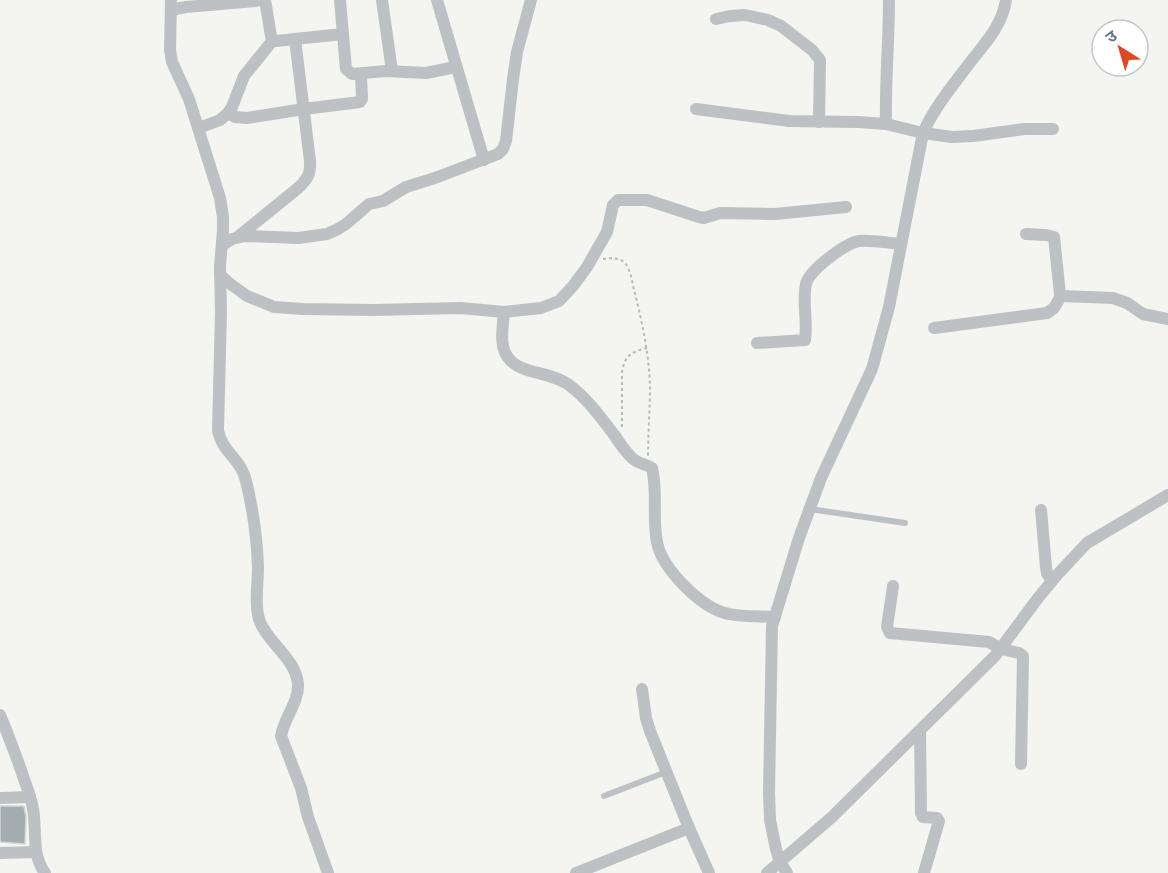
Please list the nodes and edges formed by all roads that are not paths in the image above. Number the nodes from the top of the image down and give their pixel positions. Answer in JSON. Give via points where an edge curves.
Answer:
{"nodes":[{"id":1,"x":258,"y":0,"type":"edge"},
{"id":2,"x":265,"y":0,"type":"edge"},
{"id":3,"x":340,"y":0,"type":"edge"},
{"id":4,"x":382,"y":0,"type":"edge"},
{"id":5,"x":437,"y":0,"type":"edge"},
{"id":6,"x":531,"y":0,"type":"edge"},
{"id":7,"x":889,"y":0,"type":"edge"},
{"id":8,"x":1006,"y":0,"type":"edge"},
{"id":9,"x":171,"y":5,"type":"edge"},
{"id":10,"x":716,"y":18,"type":"dead end"},
{"id":11,"x":343,"y":34,"type":"junction"},
{"id":12,"x":295,"y":39,"type":"junction"},
{"id":13,"x":273,"y":40,"type":"junction"},
{"id":14,"x":455,"y":67,"type":"junction"},
{"id":15,"x":392,"y":71,"type":"junction"},
{"id":16,"x":361,"y":74,"type":"junction"},
{"id":17,"x":304,"y":109,"type":"junction"},
{"id":18,"x":696,"y":109,"type":"dead end"},
{"id":19,"x":228,"y":113,"type":"junction"},
{"id":20,"x":819,"y":122,"type":"junction"},
{"id":21,"x":886,"y":124,"type":"junction"},
{"id":22,"x":199,"y":128,"type":"junction"},
{"id":23,"x":1053,"y":129,"type":"dead end"},
{"id":24,"x":923,"y":133,"type":"junction"},
{"id":25,"x":484,"y":160,"type":"junction"},
{"id":26,"x":846,"y":207,"type":"dead end"},
{"id":27,"x":1026,"y":234,"type":"dead end"},
{"id":28,"x":239,"y":236,"type":"junction"},
{"id":29,"x":901,"y":244,"type":"junction"},
{"id":30,"x":222,"y":245,"type":"junction"},
{"id":31,"x":220,"y":275,"type":"junction"},
{"id":32,"x":1061,"y":296,"type":"junction"},
{"id":33,"x":504,"y":312,"type":"junction"},
{"id":34,"x":1168,"y":319,"type":"edge"},
{"id":35,"x":934,"y":328,"type":"dead end"},
{"id":36,"x":757,"y":343,"type":"dead end"},
{"id":37,"x":1168,"y":495,"type":"edge"},
{"id":38,"x":810,"y":509,"type":"junction"},
{"id":39,"x":1041,"y":510,"type":"dead end"},
{"id":40,"x":905,"y":523,"type":"dead end"},
{"id":41,"x":1052,"y":581,"type":"junction"},
{"id":42,"x":893,"y":586,"type":"dead end"},
{"id":43,"x":775,"y":617,"type":"junction"},
{"id":44,"x":1002,"y":649,"type":"junction"},
{"id":45,"x":642,"y":690,"type":"dead end"},
{"id":46,"x":0,"y":715,"type":"edge"},
{"id":47,"x":920,"y":731,"type":"junction"},
{"id":48,"x":1021,"y":764,"type":"dead end"},
{"id":49,"x":667,"y":772,"type":"junction"},
{"id":50,"x":604,"y":796,"type":"dead end"},
{"id":51,"x":30,"y":797,"type":"junction"},
{"id":52,"x":0,"y":798,"type":"edge"},
{"id":53,"x":689,"y":828,"type":"junction"},
{"id":54,"x":36,"y":852,"type":"junction"},
{"id":55,"x":0,"y":853,"type":"edge"},
{"id":56,"x":780,"y":862,"type":"junction"},
{"id":57,"x":45,"y":873,"type":"edge"},
{"id":58,"x":328,"y":873,"type":"edge"},
{"id":59,"x":576,"y":873,"type":"edge"},
{"id":60,"x":709,"y":873,"type":"edge"},
{"id":61,"x":767,"y":873,"type":"edge"},
{"id":62,"x":787,"y":873,"type":"edge"},
{"id":63,"x":924,"y":873,"type":"edge"}],
"edges":[{"from":1,"to":9,"type":"street"},
{"from":2,"to":13,"type":"street"},
{"from":3,"to":11,"type":"street"},
{"from":4,"to":15,"type":"street"},
{"from":5,"to":14,"type":"street"},
{"from":6,"to":25,"type":"street","via":[[513,79],[506,141],[498,154]]},
{"from":7,"to":21,"type":"street"},
{"from":8,"to":24,"type":"street","via":[[991,35],[940,102]]},
{"from":9,"to":22,"type":"street","via":[[172,62]]},
{"from":10,"to":20,"type":"street","via":[[745,15],[768,20],[812,50],[820,60]]},
{"from":11,"to":12,"type":"street"},
{"from":11,"to":16,"type":"street","via":[[346,69]]},
{"from":12,"to":13,"type":"street"},
{"from":12,"to":17,"type":"street"},
{"from":13,"to":19,"type":"street","via":[[244,75]]},
{"from":14,"to":15,"type":"street","via":[[426,73]]},
{"from":14,"to":25,"type":"street"},
{"from":15,"to":16,"type":"street"},
{"from":16,"to":17,"type":"street","via":[[360,102]]},
{"from":17,"to":19,"type":"street","via":[[247,118]]},
{"from":17,"to":28,"type":"street","via":[[310,161],[306,182]]},
{"from":18,"to":20,"type":"street"},
{"from":19,"to":22,"type":"street"},
{"from":20,"to":21,"type":"street"},
{"from":21,"to":24,"type":"street"},
{"from":22,"to":30,"type":"street","via":[[220,198]]},
{"from":23,"to":24,"type":"street","via":[[952,137]]},
{"from":24,"to":29,"type":"street"},
{"from":25,"to":28,"type":"street","via":[[369,204],[338,230],[327,234],[298,238]]},
{"from":26,"to":33,"type":"street","via":[[775,214],[720,213],[699,218],[647,200],[618,200],[613,205],[607,231],[587,267],[559,301],[541,308]]},
{"from":27,"to":32,"type":"street","via":[[1054,237]]},
{"from":28,"to":30,"type":"street"},
{"from":29,"to":36,"type":"street","via":[[859,241],[844,247],[808,279],[805,340]]},
{"from":29,"to":38,"type":"street","via":[[872,369]]},
{"from":30,"to":31,"type":"street"},
{"from":31,"to":33,"type":"street","via":[[247,296],[274,307],[461,308]]},
{"from":31,"to":58,"type":"street","via":[[219,439],[246,479],[255,528],[258,615],[296,675],[296,699],[281,735]]},
{"from":32,"to":34,"type":"street","via":[[1113,298],[1143,314]]},
{"from":32,"to":35,"type":"street","via":[[1047,313]]},
{"from":33,"to":43,"type":"street","via":[[502,345],[511,361],[571,386],[635,461],[652,468],[656,540],[664,561],[694,596],[729,615]]},
{"from":37,"to":41,"type":"street","via":[[1087,543]]},
{"from":38,"to":40,"type":"lane"},
{"from":38,"to":43,"type":"street"},
{"from":39,"to":41,"type":"street","via":[[1046,567]]},
{"from":41,"to":44,"type":"street"},
{"from":42,"to":44,"type":"street","via":[[887,627],[890,633],[989,642]]},
{"from":43,"to":56,"type":"street","via":[[769,792],[770,820]]},
{"from":44,"to":47,"type":"street"},
{"from":44,"to":48,"type":"street","via":[[1024,658]]},
{"from":45,"to":49,"type":"street","via":[[646,718]]},
{"from":46,"to":51,"type":"street"},
{"from":47,"to":56,"type":"street"},
{"from":47,"to":63,"type":"street","via":[[921,813],[939,821]]},
{"from":49,"to":50,"type":"lane"},
{"from":49,"to":53,"type":"street"},
{"from":51,"to":52,"type":"street"},
{"from":51,"to":54,"type":"street"},
{"from":53,"to":59,"type":"street"},
{"from":53,"to":60,"type":"street"},
{"from":54,"to":55,"type":"street"},
{"from":54,"to":57,"type":"street"},
{"from":56,"to":61,"type":"street"},
{"from":56,"to":62,"type":"street"}]}
